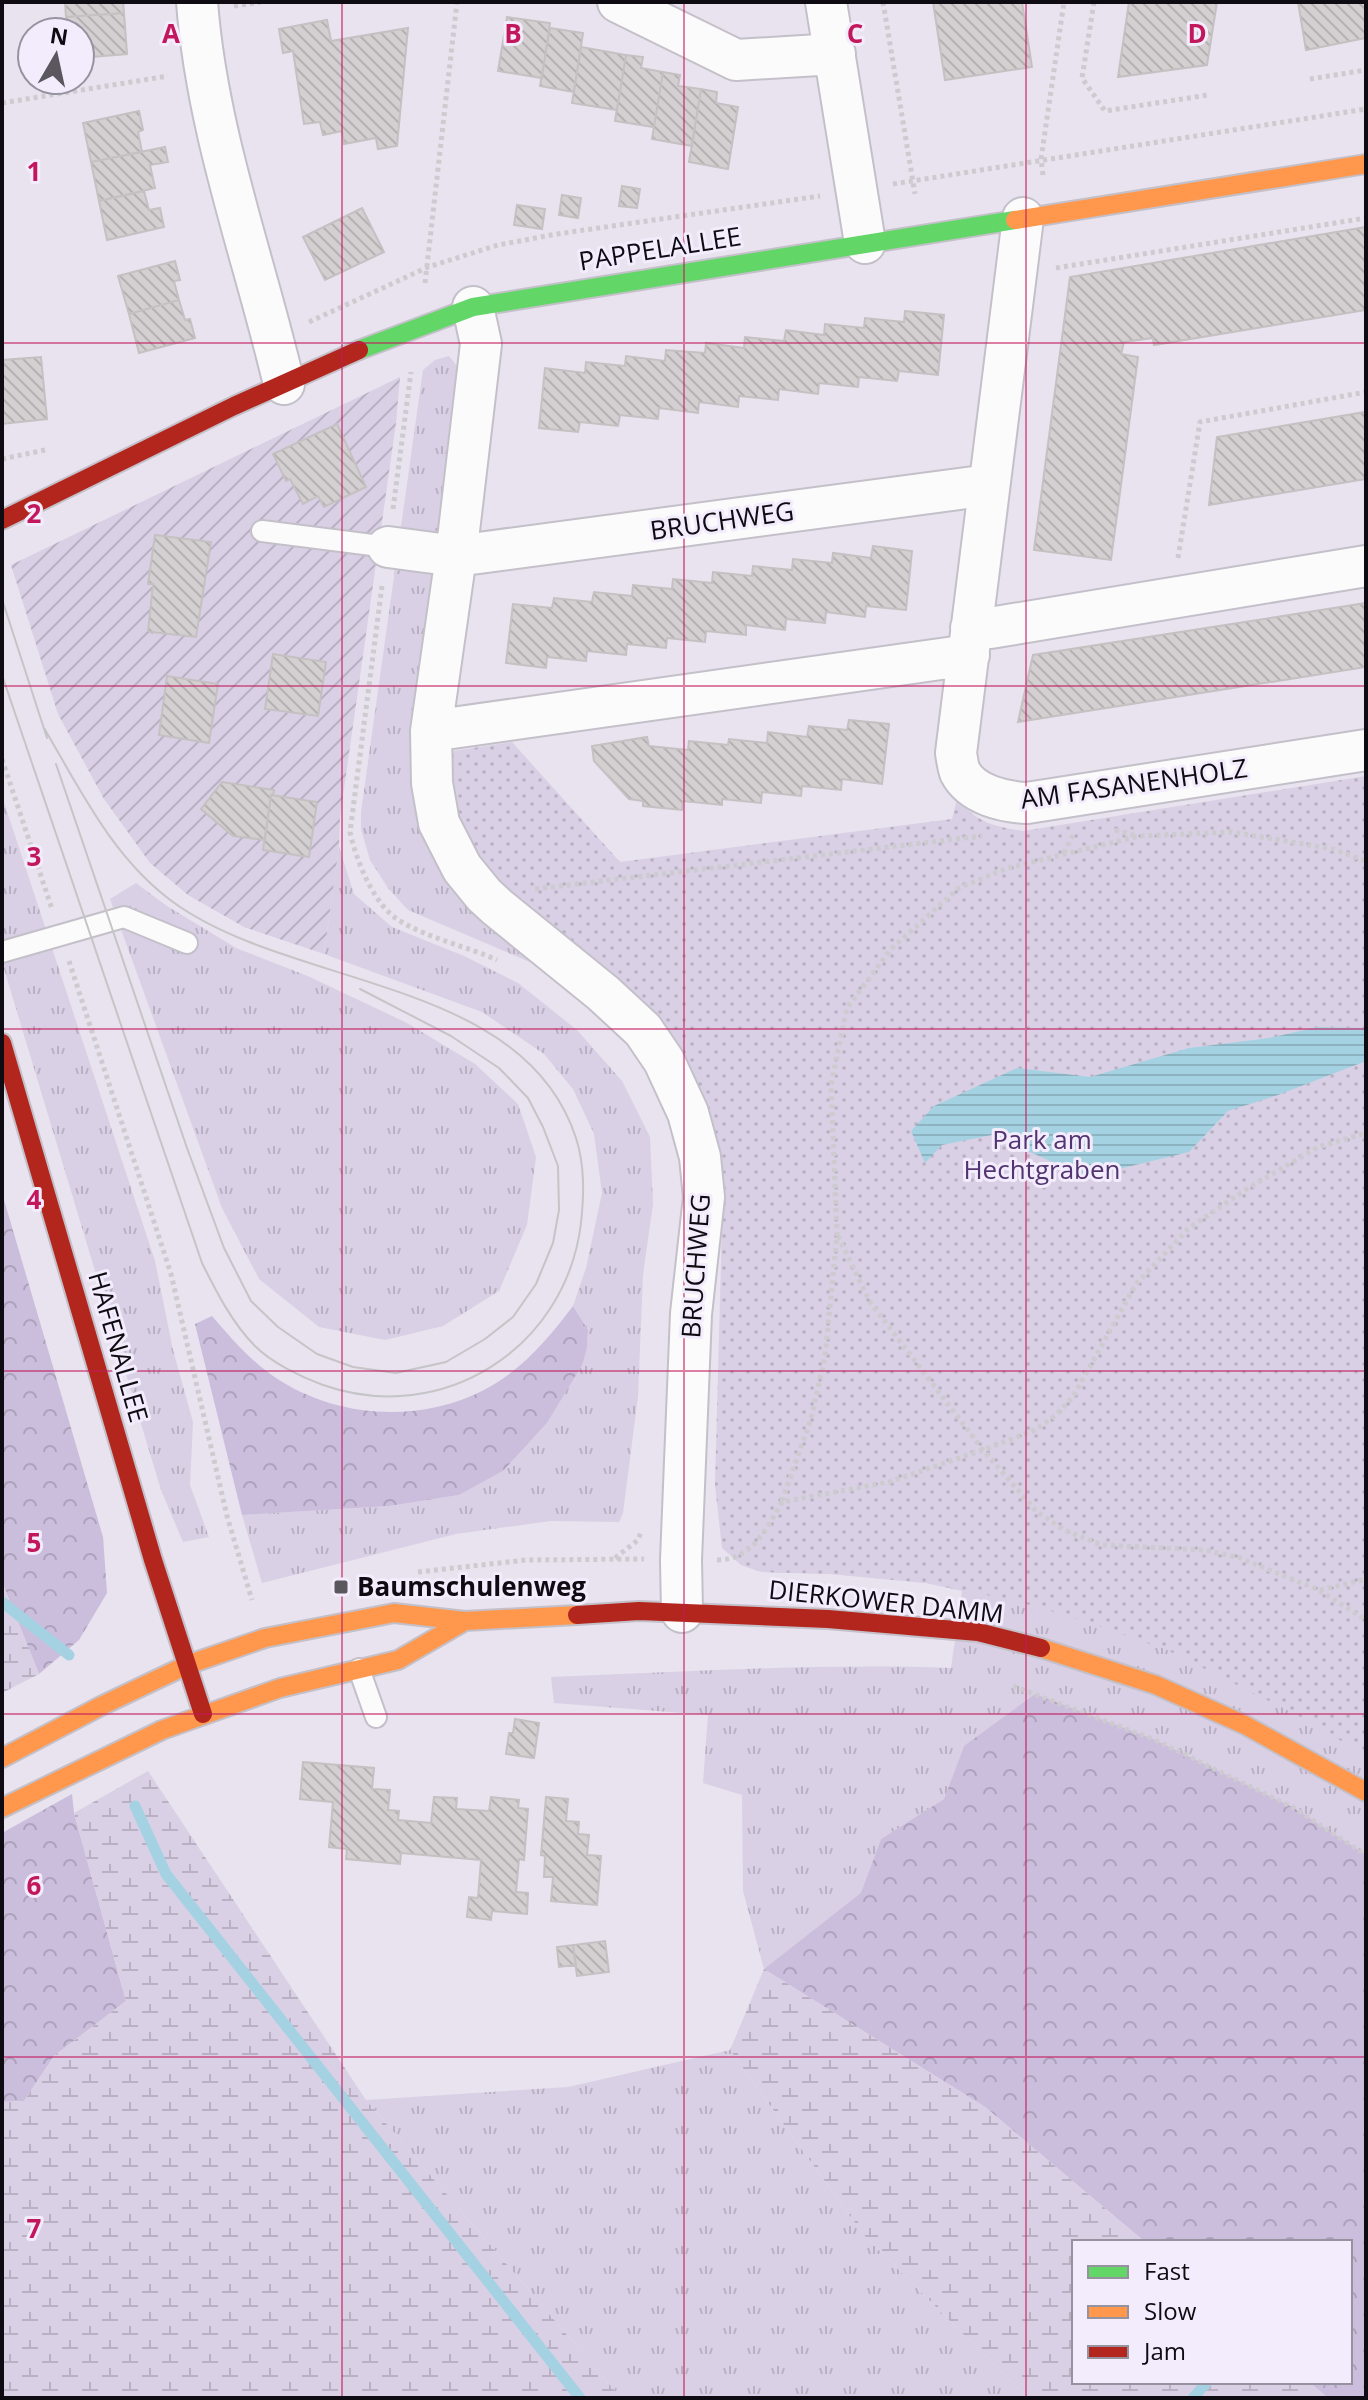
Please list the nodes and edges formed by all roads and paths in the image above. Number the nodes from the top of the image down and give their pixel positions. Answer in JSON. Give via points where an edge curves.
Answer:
{"nodes":[{"id":1,"x":197,"y":2,"type":"edge"},
{"id":2,"x":457,"y":2,"type":"edge"},
{"id":3,"x":618,"y":2,"type":"edge"},
{"id":4,"x":826,"y":2,"type":"edge"},
{"id":5,"x":883,"y":2,"type":"edge"},
{"id":6,"x":1094,"y":2,"type":"edge"},
{"id":7,"x":1065,"y":4,"type":"edge"},
{"id":8,"x":835,"y":54,"type":"junction"},
{"id":9,"x":204,"y":70,"type":"junction"},
{"id":10,"x":1366,"y":70,"type":"edge"},
{"id":11,"x":1310,"y":79,"type":"dead end"},
{"id":12,"x":1208,"y":95,"type":"dead end"},
{"id":13,"x":2,"y":103,"type":"edge"},
{"id":14,"x":1366,"y":164,"type":"edge"},
{"id":15,"x":1035,"y":216,"type":"junction"},
{"id":16,"x":1366,"y":218,"type":"edge"},
{"id":17,"x":1355,"y":220,"type":"junction"},
{"id":18,"x":1356,"y":229,"type":"dead end"},
{"id":19,"x":922,"y":234,"type":"junction"},
{"id":20,"x":865,"y":243,"type":"junction"},
{"id":21,"x":428,"y":267,"type":"dead end"},
{"id":22,"x":1053,"y":268,"type":"dead end"},
{"id":23,"x":473,"y":307,"type":"junction"},
{"id":24,"x":284,"y":384,"type":"junction"},
{"id":25,"x":1366,"y":392,"type":"edge"},
{"id":26,"x":989,"y":485,"type":"junction"},
{"id":27,"x":2,"y":520,"type":"edge"},
{"id":28,"x":262,"y":531,"type":"dead end"},
{"id":29,"x":388,"y":547,"type":"joint"},
{"id":30,"x":456,"y":556,"type":"junction"},
{"id":31,"x":1366,"y":566,"type":"edge"},
{"id":32,"x":1172,"y":598,"type":"junction"},
{"id":33,"x":970,"y":642,"type":"junction"},
{"id":34,"x":431,"y":731,"type":"junction"},
{"id":35,"x":1366,"y":750,"type":"edge"},
{"id":36,"x":2,"y":759,"type":"edge"},
{"id":37,"x":991,"y":835,"type":"dead end"},
{"id":38,"x":1366,"y":861,"type":"edge"},
{"id":39,"x":484,"y":895,"type":"junction"},
{"id":40,"x":61,"y":937,"type":"junction"},
{"id":41,"x":187,"y":943,"type":"dead end"},
{"id":42,"x":2,"y":952,"type":"edge"},
{"id":43,"x":2,"y":1043,"type":"edge"},
{"id":44,"x":1366,"y":1133,"type":"edge"},
{"id":45,"x":837,"y":1234,"type":"junction"},
{"id":46,"x":983,"y":1450,"type":"junction"},
{"id":47,"x":782,"y":1502,"type":"junction"},
{"id":48,"x":681,"y":1560,"type":"junction"},
{"id":49,"x":414,"y":1572,"type":"dead end"},
{"id":50,"x":1366,"y":1579,"type":"edge"},
{"id":51,"x":1319,"y":1590,"type":"junction"},
{"id":52,"x":255,"y":1610,"type":"dead end"},
{"id":53,"x":682,"y":1612,"type":"junction"},
{"id":54,"x":1366,"y":1620,"type":"edge"},
{"id":55,"x":465,"y":1621,"type":"junction"},
{"id":56,"x":187,"y":1665,"type":"junction"},
{"id":57,"x":359,"y":1669,"type":"junction"},
{"id":58,"x":1008,"y":1685,"type":"dead end"},
{"id":59,"x":203,"y":1714,"type":"junction"},
{"id":60,"x":376,"y":1717,"type":"dead end"},
{"id":61,"x":2,"y":1758,"type":"edge"},
{"id":62,"x":1366,"y":1792,"type":"edge"},
{"id":63,"x":2,"y":1808,"type":"edge"},
{"id":64,"x":1366,"y":1855,"type":"edge"}],
"edges":[{"from":1,"to":9,"type":"street"},
{"from":2,"to":21,"type":"path"},
{"from":3,"to":8,"type":"street","via":[[736,60]]},
{"from":4,"to":8,"type":"street"},
{"from":5,"to":19,"type":"path"},
{"from":6,"to":12,"type":"path","via":[[1082,78],[1105,111]]},
{"from":7,"to":15,"type":"path"},
{"from":8,"to":20,"type":"street"},
{"from":9,"to":13,"type":"path"},
{"from":9,"to":24,"type":"street","via":[[236,213]]},
{"from":10,"to":11,"type":"path"},
{"from":14,"to":15,"type":"street","name":"PAPPELALLEE"},
{"from":15,"to":19,"type":"street","name":"PAPPELALLEE"},
{"from":15,"to":26,"type":"street","name":"AM FASANENHOLZ"},
{"from":16,"to":17,"type":"path"},
{"from":17,"to":18,"type":"path"},
{"from":17,"to":22,"type":"path"},
{"from":19,"to":20,"type":"street","name":"PAPPELALLEE"},
{"from":20,"to":23,"type":"street","name":"PAPPELALLEE"},
{"from":23,"to":24,"type":"street","name":"PAPPELALLEE"},
{"from":23,"to":30,"type":"street","name":"BRUCHWEG","via":[[481,344]]},
{"from":24,"to":27,"type":"street","name":"PAPPELALLEE"},
{"from":25,"to":32,"type":"path","via":[[1200,422]]},
{"from":26,"to":30,"type":"street","name":"BRUCHWEG"},
{"from":26,"to":33,"type":"street","name":"AM FASANENHOLZ"},
{"from":28,"to":29,"type":"lane"},
{"from":29,"to":30,"type":"street","name":"BRUCHWEG"},
{"from":30,"to":34,"type":"street","name":"BRUCHWEG"},
{"from":31,"to":32,"type":"street"},
{"from":32,"to":33,"type":"street","via":[[990,628]]},
{"from":33,"to":34,"type":"street"},
{"from":33,"to":35,"type":"street","name":"AM FASANENHOLZ","via":[[956,753],[960,773],[976,789],[1004,802],[1027,803]]},
{"from":34,"to":39,"type":"street","name":"BRUCHWEG","via":[[439,823],[462,868]]},
{"from":36,"to":40,"type":"path"},
{"from":37,"to":39,"type":"path"},
{"from":38,"to":45,"type":"path","via":[[1333,849],[1232,832],[1139,836],[1008,868],[959,888],[891,949],[847,1008],[831,1085]]},
{"from":39,"to":48,"type":"street","name":"BRUCHWEG","via":[[643,1030],[688,1113],[704,1197],[691,1314]]},
{"from":40,"to":41,"type":"lane","via":[[124,917]]},
{"from":40,"to":42,"type":"lane"},
{"from":40,"to":52,"type":"path","via":[[171,1274],[227,1516]]},
{"from":43,"to":56,"type":"street","name":"HAFENALLEE"},
{"from":44,"to":46,"type":"path","via":[[1318,1147],[1188,1229],[1136,1284],[1073,1397],[1035,1430]]},
{"from":45,"to":46,"type":"path","via":[[870,1302]]},
{"from":45,"to":47,"type":"path","via":[[825,1357],[811,1419]]},
{"from":46,"to":47,"type":"path","via":[[889,1482]]},
{"from":46,"to":51,"type":"path","via":[[1036,1511],[1064,1530],[1102,1545],[1205,1550],[1240,1558]]},
{"from":47,"to":48,"type":"path","via":[[752,1548],[729,1560]]},
{"from":48,"to":49,"type":"path","via":[[526,1560]]},
{"from":48,"to":53,"type":"street","name":"BRUCHWEG"},
{"from":50,"to":51,"type":"path"},
{"from":51,"to":54,"type":"path"},
{"from":53,"to":55,"type":"street","name":"DIERKOWER DAMM"},
{"from":53,"to":62,"type":"street","name":"DIERKOWER DAMM","via":[[978,1632],[1065,1654],[1156,1685],[1245,1725]]},
{"from":55,"to":56,"type":"street","name":"DIERKOWER DAMM","via":[[394,1613],[279,1635]]},
{"from":55,"to":57,"type":"street","name":"DIERKOWER DAMM","via":[[398,1660]]},
{"from":56,"to":59,"type":"street"},
{"from":56,"to":61,"type":"street","name":"DIERKOWER DAMM"},
{"from":57,"to":59,"type":"street","name":"DIERKOWER DAMM"},
{"from":57,"to":60,"type":"lane"},
{"from":58,"to":64,"type":"path","via":[[1153,1739],[1294,1808]]},
{"from":59,"to":63,"type":"street","name":"DIERKOWER DAMM"}]}
